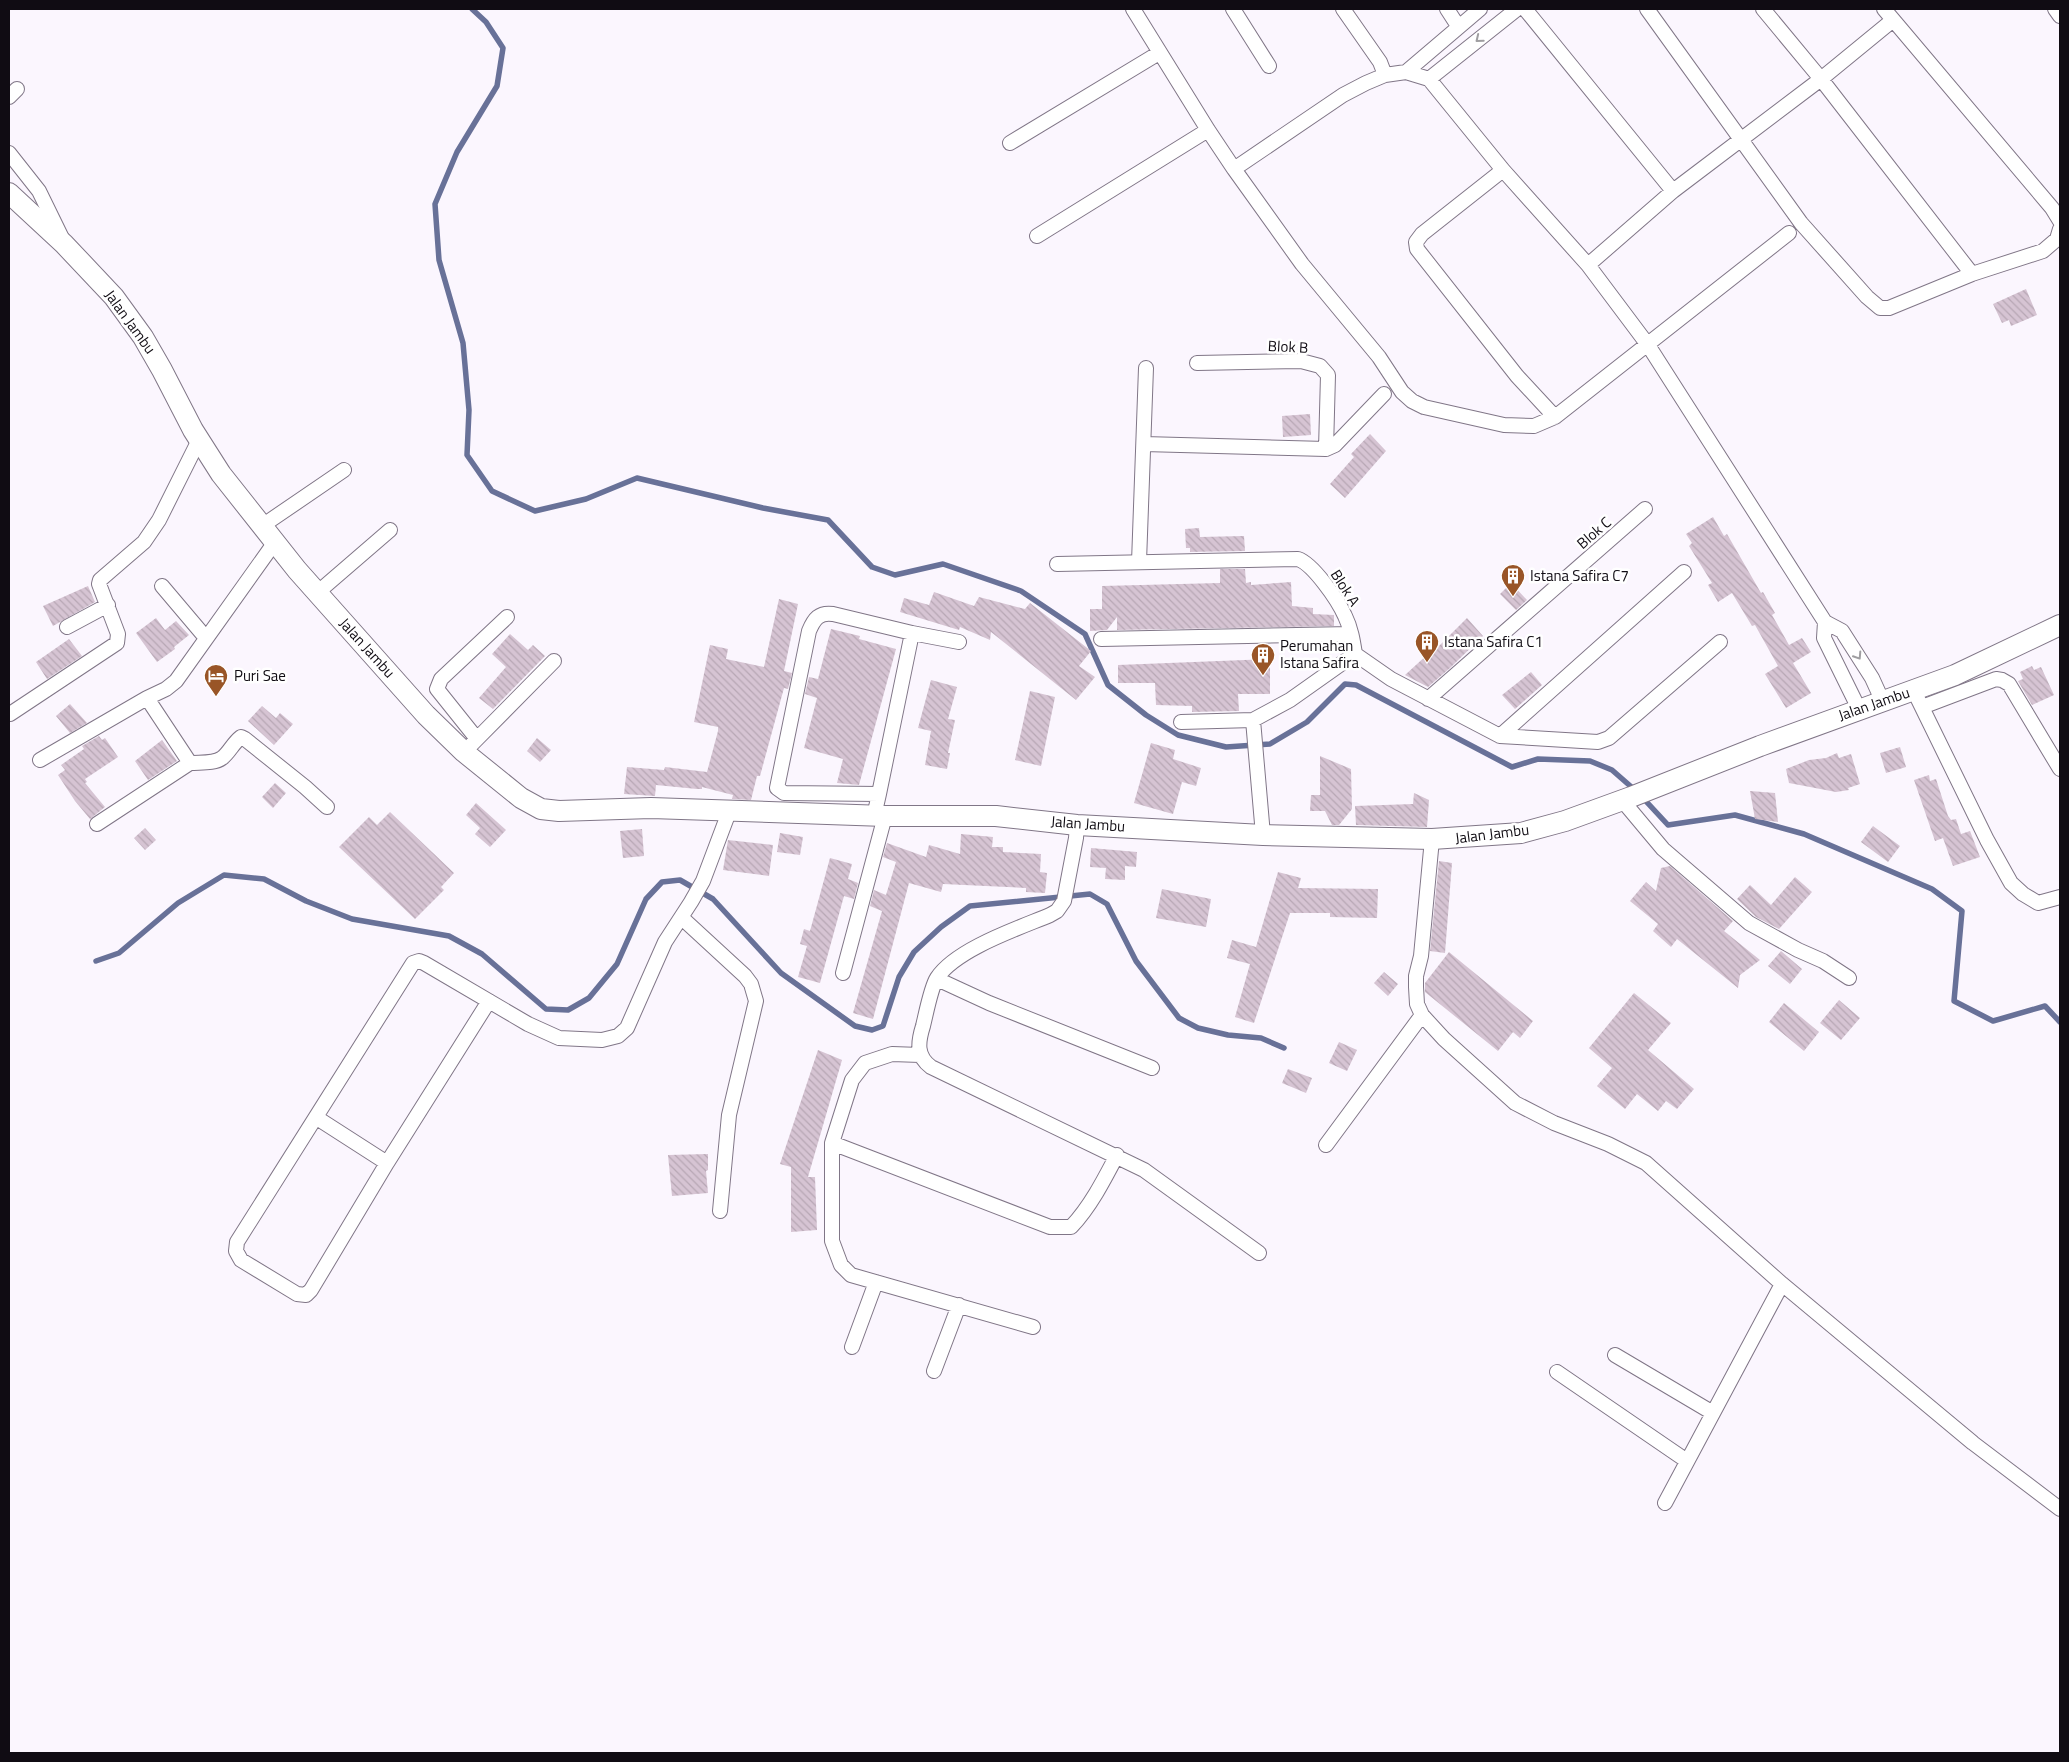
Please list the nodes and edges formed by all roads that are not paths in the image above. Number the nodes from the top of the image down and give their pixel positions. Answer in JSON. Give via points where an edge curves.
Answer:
{"nodes":[{"id":1,"x":1133,"y":9,"type":"edge"},
{"id":2,"x":1234,"y":9,"type":"edge"},
{"id":3,"x":1343,"y":9,"type":"edge"},
{"id":4,"x":1447,"y":9,"type":"edge"},
{"id":5,"x":1480,"y":9,"type":"edge"},
{"id":6,"x":1517,"y":9,"type":"edge"},
{"id":7,"x":1525,"y":9,"type":"edge"},
{"id":8,"x":1647,"y":9,"type":"edge"},
{"id":9,"x":1763,"y":9,"type":"edge"},
{"id":10,"x":1884,"y":9,"type":"edge"},
{"id":11,"x":2055,"y":9,"type":"edge"},
{"id":12,"x":2060,"y":16,"type":"edge"},
{"id":13,"x":1893,"y":20,"type":"junction"},
{"id":14,"x":1458,"y":26,"type":"junction"},
{"id":15,"x":1159,"y":53,"type":"junction"},
{"id":16,"x":1269,"y":66,"type":"dead end"},
{"id":17,"x":1406,"y":72,"type":"junction"},
{"id":18,"x":1385,"y":75,"type":"junction"},
{"id":19,"x":1429,"y":79,"type":"junction"},
{"id":20,"x":1821,"y":79,"type":"junction"},
{"id":21,"x":1208,"y":130,"type":"junction"},
{"id":22,"x":1741,"y":139,"type":"junction"},
{"id":23,"x":1010,"y":143,"type":"dead end"},
{"id":24,"x":9,"y":153,"type":"edge"},
{"id":25,"x":1234,"y":169,"type":"junction"},
{"id":26,"x":1503,"y":170,"type":"junction"},
{"id":27,"x":1673,"y":191,"type":"junction"},
{"id":28,"x":9,"y":193,"type":"edge"},
{"id":29,"x":2056,"y":204,"type":"edge"},
{"id":30,"x":2060,"y":221,"type":"edge"},
{"id":31,"x":2060,"y":229,"type":"edge"},
{"id":32,"x":1789,"y":233,"type":"dead end"},
{"id":33,"x":1037,"y":236,"type":"dead end"},
{"id":34,"x":64,"y":244,"type":"junction"},
{"id":35,"x":1588,"y":265,"type":"junction"},
{"id":36,"x":1972,"y":274,"type":"junction"},
{"id":37,"x":1648,"y":346,"type":"junction"},
{"id":38,"x":1197,"y":362,"type":"dead end"},
{"id":39,"x":1146,"y":368,"type":"dead end"},
{"id":40,"x":1384,"y":394,"type":"dead end"},
{"id":41,"x":1555,"y":417,"type":"junction"},
{"id":42,"x":199,"y":440,"type":"junction"},
{"id":43,"x":1144,"y":444,"type":"junction"},
{"id":44,"x":1326,"y":449,"type":"junction"},
{"id":45,"x":344,"y":470,"type":"dead end"},
{"id":46,"x":1646,"y":509,"type":"dead end"},
{"id":47,"x":262,"y":526,"type":"junction"},
{"id":48,"x":390,"y":530,"type":"dead end"},
{"id":49,"x":275,"y":542,"type":"junction"},
{"id":50,"x":1139,"y":562,"type":"junction"},
{"id":51,"x":1057,"y":564,"type":"dead end"},
{"id":52,"x":1684,"y":572,"type":"dead end"},
{"id":53,"x":162,"y":586,"type":"dead end"},
{"id":54,"x":317,"y":593,"type":"junction"},
{"id":55,"x":108,"y":605,"type":"junction"},
{"id":56,"x":507,"y":617,"type":"dead end"},
{"id":57,"x":1825,"y":622,"type":"junction"},
{"id":58,"x":2060,"y":625,"type":"edge"},
{"id":59,"x":67,"y":627,"type":"dead end"},
{"id":60,"x":912,"y":633,"type":"junction"},
{"id":61,"x":1351,"y":634,"type":"junction"},
{"id":62,"x":206,"y":638,"type":"junction"},
{"id":63,"x":1101,"y":638,"type":"dead end"},
{"id":64,"x":959,"y":642,"type":"dead end"},
{"id":65,"x":1720,"y":642,"type":"dead end"},
{"id":66,"x":1355,"y":654,"type":"junction"},
{"id":67,"x":554,"y":661,"type":"dead end"},
{"id":68,"x":147,"y":698,"type":"junction"},
{"id":69,"x":1428,"y":699,"type":"junction"},
{"id":70,"x":1918,"y":699,"type":"junction"},
{"id":71,"x":1882,"y":700,"type":"junction"},
{"id":72,"x":1859,"y":709,"type":"junction"},
{"id":73,"x":10,"y":714,"type":"dead end"},
{"id":74,"x":1181,"y":722,"type":"dead end"},
{"id":75,"x":1254,"y":727,"type":"junction"},
{"id":76,"x":1500,"y":736,"type":"junction"},
{"id":77,"x":470,"y":745,"type":"junction"},
{"id":78,"x":40,"y":760,"type":"dead end"},
{"id":79,"x":190,"y":763,"type":"junction"},
{"id":80,"x":2060,"y":769,"type":"edge"},
{"id":81,"x":879,"y":794,"type":"junction"},
{"id":82,"x":1634,"y":796,"type":"junction"},
{"id":83,"x":327,"y":807,"type":"dead end"},
{"id":84,"x":729,"y":812,"type":"junction"},
{"id":85,"x":879,"y":816,"type":"junction"},
{"id":86,"x":97,"y":824,"type":"dead end"},
{"id":87,"x":1077,"y":825,"type":"junction"},
{"id":88,"x":1263,"y":835,"type":"junction"},
{"id":89,"x":1432,"y":839,"type":"junction"},
{"id":90,"x":2060,"y":897,"type":"edge"},
{"id":91,"x":682,"y":918,"type":"junction"},
{"id":92,"x":843,"y":973,"type":"dead end"},
{"id":93,"x":1849,"y":978,"type":"dead end"},
{"id":94,"x":936,"y":979,"type":"junction"},
{"id":95,"x":489,"y":1001,"type":"junction"},
{"id":96,"x":1422,"y":1015,"type":"junction"},
{"id":97,"x":920,"y":1055,"type":"junction"},
{"id":98,"x":1152,"y":1068,"type":"dead end"},
{"id":99,"x":317,"y":1118,"type":"junction"},
{"id":100,"x":832,"y":1143,"type":"junction"},
{"id":101,"x":1326,"y":1145,"type":"dead end"},
{"id":102,"x":1116,"y":1155,"type":"junction"},
{"id":103,"x":387,"y":1162,"type":"junction"},
{"id":104,"x":720,"y":1211,"type":"dead end"},
{"id":105,"x":1259,"y":1253,"type":"dead end"},
{"id":106,"x":876,"y":1282,"type":"junction"},
{"id":107,"x":1782,"y":1284,"type":"junction"},
{"id":108,"x":959,"y":1305,"type":"junction"},
{"id":109,"x":1033,"y":1327,"type":"dead end"},
{"id":110,"x":852,"y":1347,"type":"dead end"},
{"id":111,"x":1615,"y":1356,"type":"dead end"},
{"id":112,"x":934,"y":1371,"type":"dead end"},
{"id":113,"x":1557,"y":1372,"type":"dead end"},
{"id":114,"x":1713,"y":1412,"type":"junction"},
{"id":115,"x":1687,"y":1461,"type":"junction"},
{"id":116,"x":1665,"y":1502,"type":"dead end"},
{"id":117,"x":2060,"y":1509,"type":"edge"}],
"edges":[{"from":1,"to":15,"type":"street"},
{"from":2,"to":16,"type":"street"},
{"from":3,"to":18,"type":"street","via":[[1380,62]]},
{"from":4,"to":14,"type":"street"},
{"from":5,"to":14,"type":"street"},
{"from":6,"to":19,"type":"street","one_way":true},
{"from":7,"to":27,"type":"street"},
{"from":8,"to":22,"type":"street"},
{"from":9,"to":20,"type":"street"},
{"from":10,"to":13,"type":"street"},
{"from":11,"to":12,"type":"street"},
{"from":13,"to":20,"type":"street"},
{"from":13,"to":29,"type":"street"},
{"from":14,"to":17,"type":"street"},
{"from":15,"to":21,"type":"street"},
{"from":15,"to":23,"type":"street"},
{"from":17,"to":18,"type":"street"},
{"from":17,"to":19,"type":"street"},
{"from":18,"to":25,"type":"street","via":[[1344,95]]},
{"from":19,"to":26,"type":"street"},
{"from":20,"to":22,"type":"street"},
{"from":20,"to":36,"type":"street"},
{"from":21,"to":25,"type":"street"},
{"from":21,"to":33,"type":"street"},
{"from":22,"to":27,"type":"street"},
{"from":22,"to":36,"type":"street","via":[[1801,223],[1880,308],[1889,308]]},
{"from":24,"to":34,"type":"street","via":[[39,191]]},
{"from":25,"to":41,"type":"street","via":[[1302,264],[1378,357],[1402,392],[1412,400],[1433,409],[1504,425],[1534,426]]},
{"from":26,"to":35,"type":"street"},
{"from":26,"to":41,"type":"street","via":[[1422,234],[1416,242],[1417,249],[1517,376]]},
{"from":27,"to":35,"type":"street"},
{"from":28,"to":34,"type":"street","name":"Jalan Jambu"},
{"from":29,"to":30,"type":"street"},
{"from":31,"to":36,"type":"street","via":[[2057,240],[2043,251]]},
{"from":32,"to":37,"type":"street"},
{"from":34,"to":42,"type":"street","name":"Jalan Jambu","via":[[114,297],[139,332]]},
{"from":35,"to":37,"type":"street"},
{"from":37,"to":41,"type":"street"},
{"from":37,"to":57,"type":"street"},
{"from":38,"to":44,"type":"street","name":"Blok B","via":[[1301,361],[1325,369],[1328,375]]},
{"from":39,"to":43,"type":"street"},
{"from":40,"to":44,"type":"street","via":[[1335,445]]},
{"from":42,"to":47,"type":"street","name":"Jalan Jambu"},
{"from":42,"to":55,"type":"street","via":[[159,520],[144,542],[100,580]]},
{"from":43,"to":44,"type":"street"},
{"from":43,"to":50,"type":"street"},
{"from":45,"to":47,"type":"street"},
{"from":46,"to":69,"type":"street","name":"Blok C"},
{"from":47,"to":49,"type":"street","name":"Jalan Jambu"},
{"from":48,"to":54,"type":"street"},
{"from":49,"to":54,"type":"street","name":"Jalan Jambu"},
{"from":49,"to":62,"type":"street"},
{"from":50,"to":51,"type":"street","name":"Blok A"},
{"from":50,"to":61,"type":"street","name":"Blok A","via":[[1298,559],[1315,572],[1345,614]]},
{"from":52,"to":76,"type":"street"},
{"from":53,"to":62,"type":"street"},
{"from":54,"to":77,"type":"street","name":"Jalan Jambu","via":[[426,715]]},
{"from":55,"to":59,"type":"street"},
{"from":55,"to":73,"type":"street","via":[[118,643]]},
{"from":56,"to":77,"type":"street","via":[[441,679],[437,690]]},
{"from":57,"to":71,"type":"street","one_way":true,"via":[[1842,631]]},
{"from":57,"to":72,"type":"street","via":[[1824,638]]},
{"from":58,"to":70,"type":"street","name":"Jalan Jambu","via":[[1955,676]]},
{"from":60,"to":64,"type":"street"},
{"from":60,"to":81,"type":"street"},
{"from":60,"to":81,"type":"street","via":[[827,614],[816,618],[810,631],[777,781],[777,788],[784,793]]},
{"from":61,"to":63,"type":"street"},
{"from":61,"to":66,"type":"street","name":"Blok A"},
{"from":62,"to":68,"type":"street","via":[[176,681]]},
{"from":65,"to":76,"type":"street","via":[[1609,738],[1598,742]]},
{"from":66,"to":69,"type":"street"},
{"from":66,"to":75,"type":"street"},
{"from":67,"to":77,"type":"street"},
{"from":68,"to":78,"type":"street"},
{"from":68,"to":79,"type":"street"},
{"from":69,"to":76,"type":"street"},
{"from":70,"to":71,"type":"street","name":"Jalan Jambu"},
{"from":70,"to":80,"type":"street","via":[[2002,680],[2009,684]]},
{"from":70,"to":90,"type":"street","via":[[2011,883],[2038,903]]},
{"from":71,"to":72,"type":"street","name":"Jalan Jambu"},
{"from":72,"to":82,"type":"street","name":"Jalan Jambu"},
{"from":74,"to":75,"type":"street"},
{"from":75,"to":88,"type":"street"},
{"from":77,"to":84,"type":"street","name":"Jalan Jambu","via":[[521,798],[541,809],[651,808]]},
{"from":79,"to":83,"type":"street","via":[[222,758],[241,737]]},
{"from":79,"to":86,"type":"street"},
{"from":81,"to":85,"type":"street"},
{"from":82,"to":89,"type":"street","name":"Jalan Jambu","via":[[1521,833]]},
{"from":82,"to":93,"type":"street","via":[[1663,849],[1749,923]]},
{"from":84,"to":85,"type":"street","name":"Jalan Jambu"},
{"from":84,"to":91,"type":"street","via":[[703,881]]},
{"from":85,"to":87,"type":"street","name":"Jalan Jambu","via":[[996,816]]},
{"from":85,"to":92,"type":"street"},
{"from":87,"to":88,"type":"street","name":"Jalan Jambu"},
{"from":87,"to":94,"type":"street","via":[[1064,901],[1057,911],[970,950],[952,962]]},
{"from":88,"to":89,"type":"street","name":"Jalan Jambu"},
{"from":89,"to":96,"type":"street","via":[[1421,956],[1416,976],[1417,1004]]},
{"from":91,"to":95,"type":"street","via":[[665,942],[627,1028],[618,1036],[591,1040],[559,1038]]},
{"from":91,"to":104,"type":"street","via":[[745,976],[756,1001],[729,1115]]},
{"from":94,"to":97,"type":"street","via":[[919,1040]]},
{"from":94,"to":98,"type":"street"},
{"from":95,"to":99,"type":"street","via":[[424,963],[415,962]]},
{"from":95,"to":103,"type":"street"},
{"from":96,"to":101,"type":"street"},
{"from":96,"to":107,"type":"street","via":[[1516,1103],[1554,1124],[1608,1144],[1646,1163]]},
{"from":97,"to":100,"type":"street","via":[[892,1054],[865,1063],[852,1080]]},
{"from":97,"to":102,"type":"street","via":[[931,1067]]},
{"from":99,"to":103,"type":"street"},
{"from":99,"to":103,"type":"street","via":[[237,1242],[236,1251],[241,1260],[297,1294],[306,1295]]},
{"from":100,"to":102,"type":"street","via":[[1050,1227],[1063,1228],[1071,1228],[1078,1220]]},
{"from":100,"to":106,"type":"street","via":[[832,1242],[841,1265],[851,1275]]},
{"from":102,"to":105,"type":"street","via":[[1144,1170]]},
{"from":106,"to":108,"type":"street"},
{"from":106,"to":110,"type":"street"},
{"from":107,"to":114,"type":"street"},
{"from":107,"to":117,"type":"street","via":[[1973,1444]]},
{"from":108,"to":109,"type":"street"},
{"from":108,"to":112,"type":"street"},
{"from":111,"to":114,"type":"street"},
{"from":113,"to":115,"type":"street"},
{"from":114,"to":115,"type":"street"},
{"from":115,"to":116,"type":"street"}]}
